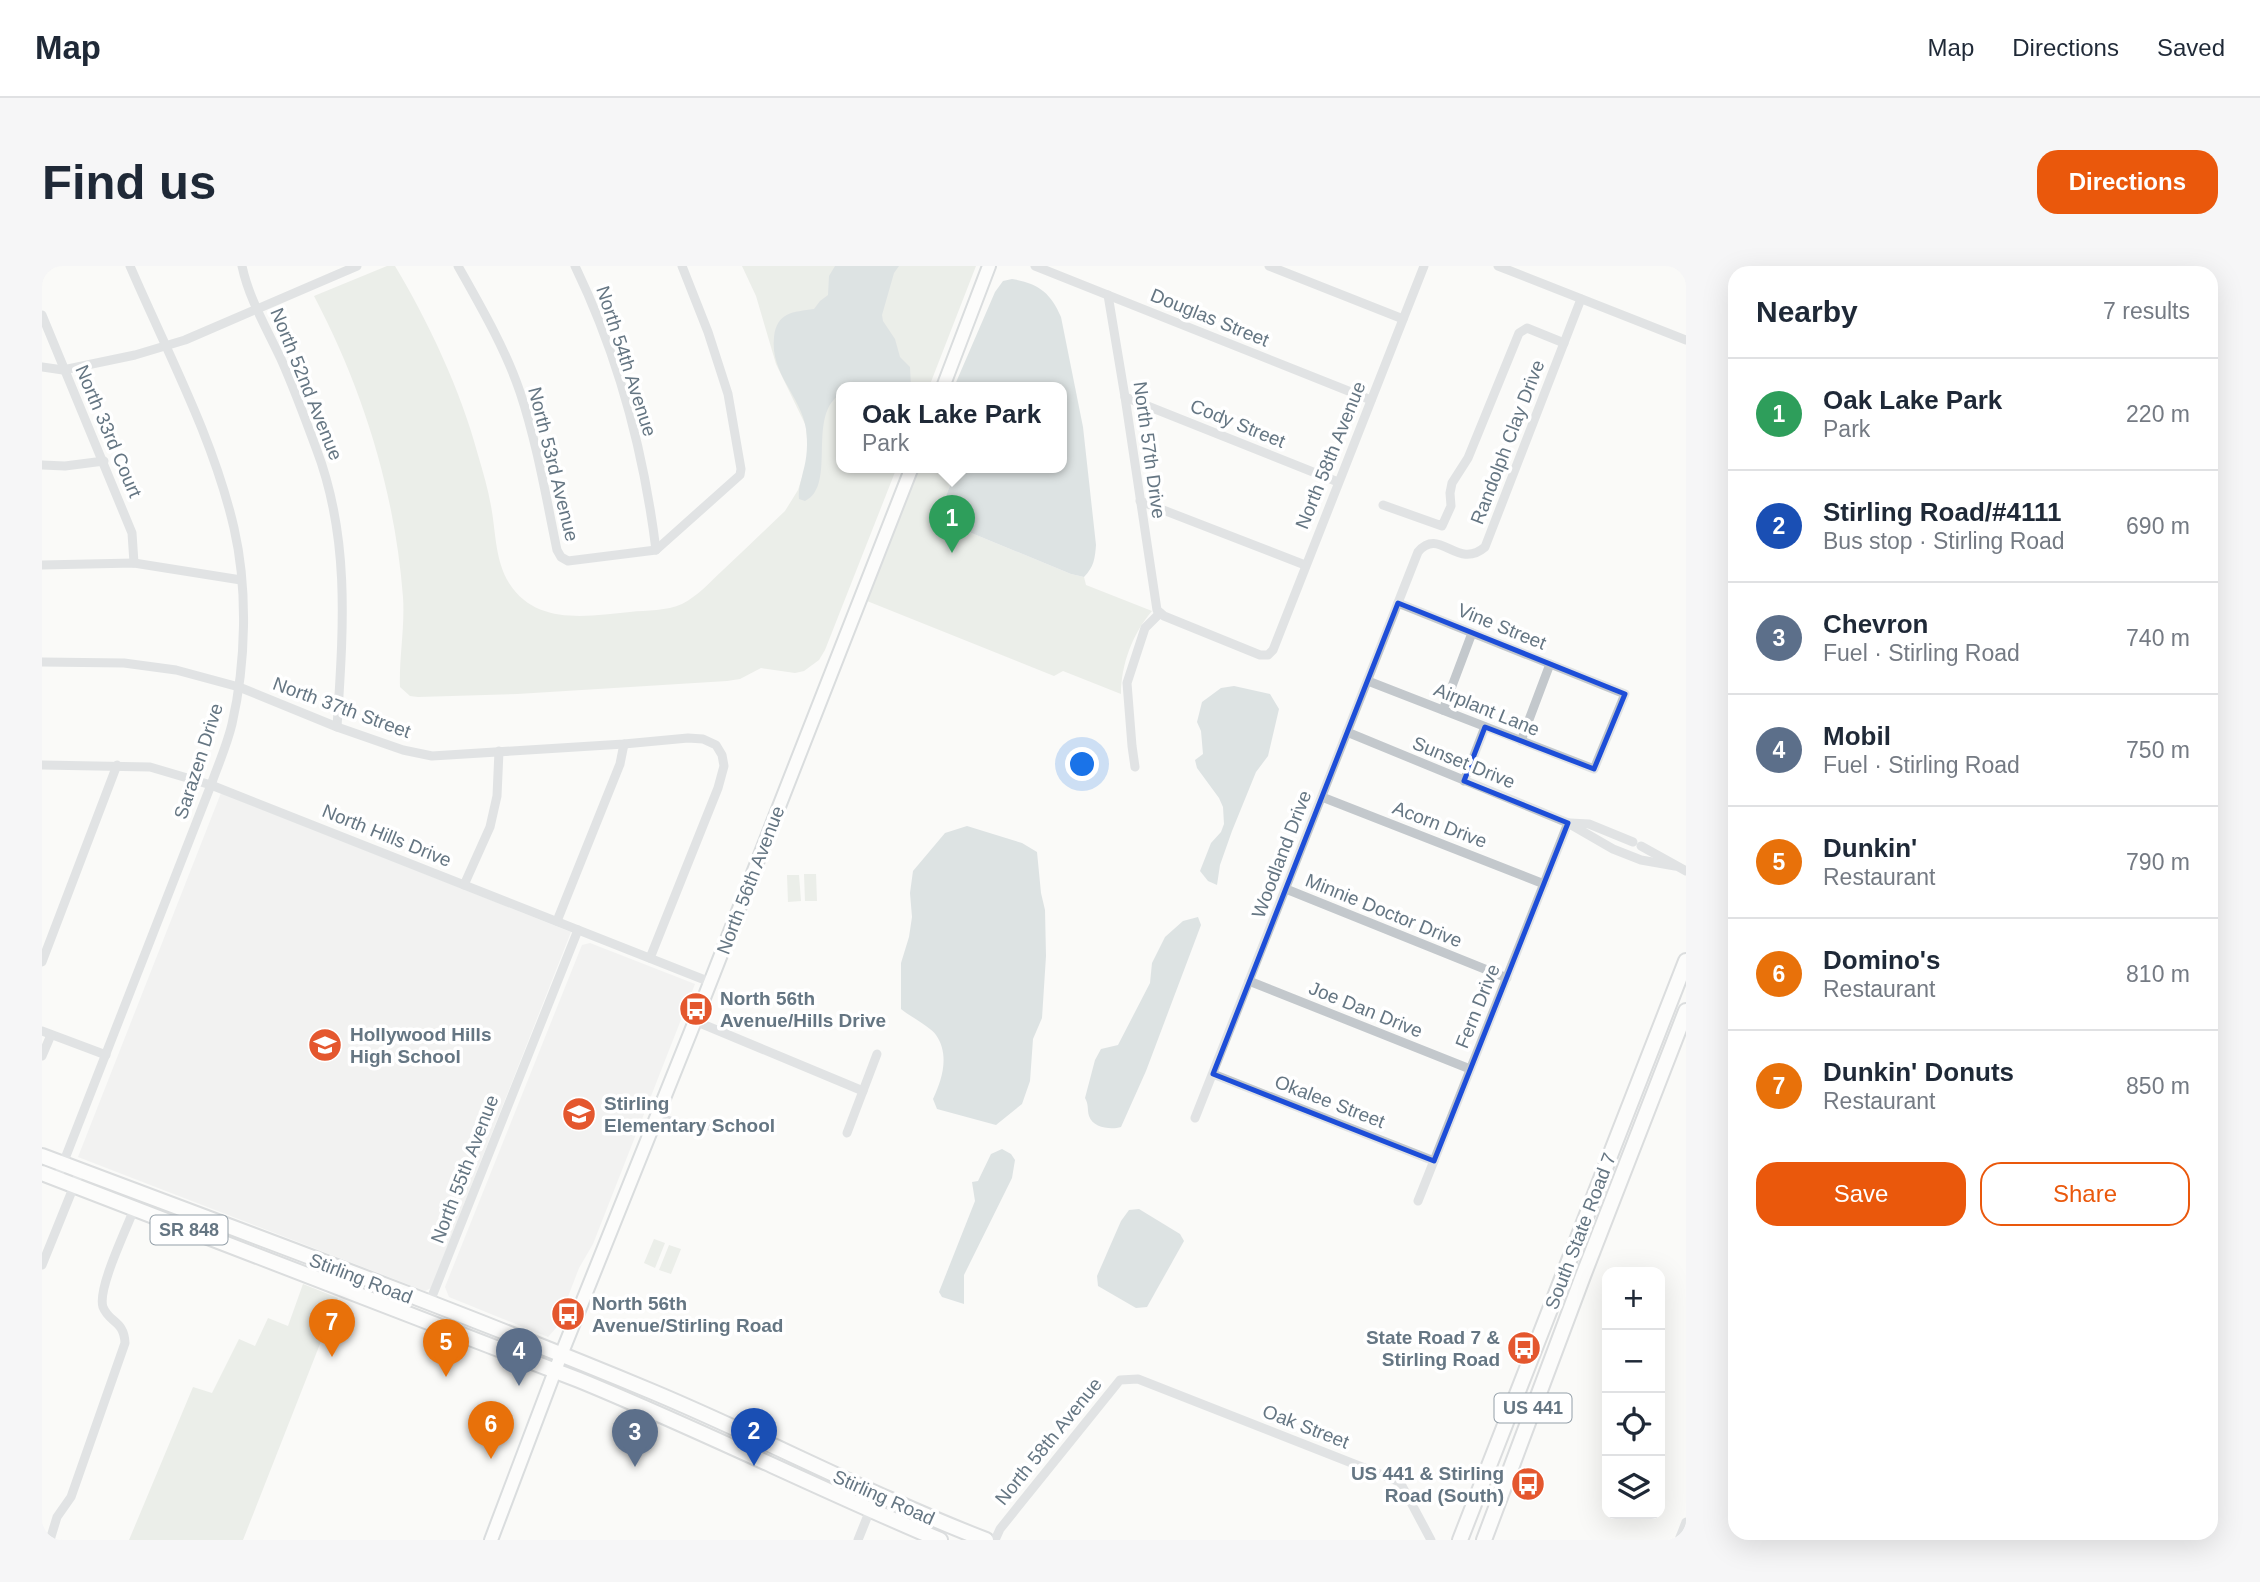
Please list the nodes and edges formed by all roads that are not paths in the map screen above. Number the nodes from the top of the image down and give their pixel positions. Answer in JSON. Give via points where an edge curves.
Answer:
{"nodes":[{"id":1,"x":130,"y":266,"type":"edge"},
{"id":2,"x":242,"y":266,"type":"edge"},
{"id":3,"x":357,"y":266,"type":"edge"},
{"id":4,"x":458,"y":266,"type":"edge"},
{"id":5,"x":575,"y":266,"type":"edge"},
{"id":6,"x":682,"y":266,"type":"edge"},
{"id":7,"x":989,"y":266,"type":"edge"},
{"id":8,"x":1035,"y":266,"type":"edge"},
{"id":9,"x":1269,"y":266,"type":"edge"},
{"id":10,"x":1424,"y":266,"type":"edge"},
{"id":11,"x":1498,"y":266,"type":"edge"},
{"id":12,"x":1108,"y":295,"type":"junction"},
{"id":13,"x":1581,"y":299,"type":"junction"},
{"id":14,"x":257,"y":309,"type":"junction"},
{"id":15,"x":42,"y":316,"type":"edge"},
{"id":16,"x":1403,"y":318,"type":"junction"},
{"id":17,"x":1686,"y":340,"type":"edge"},
{"id":18,"x":1564,"y":343,"type":"junction"},
{"id":19,"x":165,"y":346,"type":"junction"},
{"id":20,"x":42,"y":367,"type":"edge"},
{"id":21,"x":64,"y":370,"type":"junction"},
{"id":22,"x":945,"y":382,"type":"edge"},
{"id":23,"x":1125,"y":397,"type":"junction"},
{"id":24,"x":1371,"y":400,"type":"junction"},
{"id":25,"x":104,"y":461,"type":"junction"},
{"id":26,"x":42,"y":466,"type":"edge"},
{"id":27,"x":910,"y":473,"type":"edge"},
{"id":28,"x":1338,"y":482,"type":"junction"},
{"id":29,"x":1140,"y":500,"type":"junction"},
{"id":30,"x":1383,"y":505,"type":"dead end"},
{"id":31,"x":656,"y":550,"type":"junction"},
{"id":32,"x":134,"y":563,"type":"junction"},
{"id":33,"x":42,"y":565,"type":"edge"},
{"id":34,"x":1305,"y":565,"type":"junction"},
{"id":35,"x":241,"y":580,"type":"junction"},
{"id":36,"x":1398,"y":603,"type":"junction"},
{"id":37,"x":1158,"y":611,"type":"junction"},
{"id":38,"x":1472,"y":633,"type":"junction"},
{"id":39,"x":42,"y":662,"type":"edge"},
{"id":40,"x":1550,"y":664,"type":"junction"},
{"id":41,"x":1368,"y":681,"type":"junction"},
{"id":42,"x":239,"y":687,"type":"junction"},
{"id":43,"x":1443,"y":710,"type":"junction"},
{"id":44,"x":337,"y":727,"type":"junction"},
{"id":45,"x":1485,"y":727,"type":"junction"},
{"id":46,"x":1347,"y":732,"type":"junction"},
{"id":47,"x":1521,"y":741,"type":"junction"},
{"id":48,"x":624,"y":744,"type":"junction"},
{"id":49,"x":499,"y":751,"type":"junction"},
{"id":50,"x":42,"y":765,"type":"edge"},
{"id":51,"x":117,"y":765,"type":"junction"},
{"id":52,"x":1135,"y":766,"type":"dead end"},
{"id":53,"x":1594,"y":769,"type":"joint"},
{"id":54,"x":1464,"y":781,"type":"junction"},
{"id":55,"x":211,"y":785,"type":"junction"},
{"id":56,"x":1322,"y":797,"type":"junction"},
{"id":57,"x":1568,"y":823,"type":"junction"},
{"id":58,"x":1633,"y":842,"type":"junction"},
{"id":59,"x":1619,"y":852,"type":"junction"},
{"id":60,"x":1675,"y":866,"type":"junction"},
{"id":61,"x":1686,"y":871,"type":"edge"},
{"id":62,"x":1544,"y":884,"type":"junction"},
{"id":63,"x":464,"y":885,"type":"junction"},
{"id":64,"x":1286,"y":889,"type":"junction"},
{"id":65,"x":557,"y":920,"type":"junction"},
{"id":66,"x":578,"y":930,"type":"junction"},
{"id":67,"x":650,"y":958,"type":"junction"},
{"id":68,"x":1686,"y":961,"type":"edge"},
{"id":69,"x":42,"y":962,"type":"edge"},
{"id":70,"x":1507,"y":978,"type":"junction"},
{"id":71,"x":1250,"y":981,"type":"junction"},
{"id":72,"x":710,"y":982,"type":"junction"},
{"id":73,"x":1686,"y":1011,"type":"edge"},
{"id":74,"x":695,"y":1021,"type":"junction"},
{"id":75,"x":47,"y":1033,"type":"edge"},
{"id":76,"x":877,"y":1054,"type":"dead end"},
{"id":77,"x":106,"y":1055,"type":"junction"},
{"id":78,"x":42,"y":1056,"type":"edge"},
{"id":79,"x":1470,"y":1069,"type":"junction"},
{"id":80,"x":1213,"y":1074,"type":"junction"},
{"id":81,"x":863,"y":1091,"type":"junction"},
{"id":82,"x":1634,"y":1093,"type":"junction"},
{"id":83,"x":657,"y":1117,"type":"junction"},
{"id":84,"x":1195,"y":1118,"type":"dead end"},
{"id":85,"x":1644,"y":1118,"type":"junction"},
{"id":86,"x":715,"y":1126,"type":"dead end"},
{"id":87,"x":847,"y":1133,"type":"dead end"},
{"id":88,"x":42,"y":1156,"type":"edge"},
{"id":89,"x":1434,"y":1161,"type":"junction"},
{"id":90,"x":63,"y":1164,"type":"junction"},
{"id":91,"x":80,"y":1171,"type":"junction"},
{"id":92,"x":42,"y":1173,"type":"edge"},
{"id":93,"x":57,"y":1179,"type":"junction"},
{"id":94,"x":74,"y":1185,"type":"junction"},
{"id":95,"x":1418,"y":1201,"type":"dead end"},
{"id":96,"x":134,"y":1209,"type":"junction"},
{"id":97,"x":1571,"y":1256,"type":"junction"},
{"id":98,"x":42,"y":1265,"type":"edge"},
{"id":99,"x":1583,"y":1276,"type":"junction"},
{"id":100,"x":429,"y":1304,"type":"junction"},
{"id":101,"x":400,"y":1312,"type":"junction"},
{"id":102,"x":561,"y":1356,"type":"junction"},
{"id":103,"x":555,"y":1371,"type":"junction"},
{"id":104,"x":1138,"y":1378,"type":"joint"},
{"id":105,"x":1507,"y":1419,"type":"junction"},
{"id":106,"x":1519,"y":1448,"type":"junction"},
{"id":107,"x":876,"y":1495,"type":"junction"},
{"id":108,"x":870,"y":1510,"type":"junction"},
{"id":109,"x":1686,"y":1522,"type":"edge"},
{"id":110,"x":921,"y":1536,"type":"edge"},
{"id":111,"x":50,"y":1540,"type":"edge"},
{"id":112,"x":491,"y":1540,"type":"edge"},
{"id":113,"x":858,"y":1540,"type":"edge"},
{"id":114,"x":940,"y":1540,"type":"edge"},
{"id":115,"x":986,"y":1540,"type":"edge"},
{"id":116,"x":995,"y":1540,"type":"edge"},
{"id":117,"x":1431,"y":1540,"type":"edge"},
{"id":118,"x":1460,"y":1540,"type":"edge"},
{"id":119,"x":1484,"y":1540,"type":"edge"},
{"id":120,"x":1679,"y":1540,"type":"edge"}],
"edges":[{"from":1,"to":19,"type":"street","name":"Sarazen Drive"},
{"from":2,"to":14,"type":"street","name":"North 52nd Avenue"},
{"from":3,"to":14,"type":"street"},
{"from":4,"to":31,"type":"street","name":"North 53rd Avenue","via":[[494,331],[520,392],[556,550],[568,561]]},
{"from":5,"to":31,"type":"street","name":"North 54th Avenue","via":[[627,404]]},
{"from":6,"to":31,"type":"street","via":[[728,394],[741,469],[740,475]]},
{"from":7,"to":22,"type":"street"},
{"from":8,"to":12,"type":"street","name":"Douglas Street"},
{"from":9,"to":16,"type":"street"},
{"from":10,"to":16,"type":"street","name":"North 58th Avenue"},
{"from":11,"to":13,"type":"street"},
{"from":12,"to":23,"type":"street","name":"North 57th Drive"},
{"from":12,"to":24,"type":"street","name":"Douglas Street"},
{"from":13,"to":17,"type":"street"},
{"from":13,"to":18,"type":"street","name":"Randolph Clay Drive"},
{"from":14,"to":19,"type":"street"},
{"from":14,"to":44,"type":"street","name":"North 52nd Avenue","via":[[318,451],[335,514],[343,583]]},
{"from":15,"to":21,"type":"street","name":"North 33rd Court"},
{"from":16,"to":24,"type":"street","name":"North 58th Avenue"},
{"from":18,"to":30,"type":"street","via":[[1527,328],[1519,333],[1468,458],[1452,483],[1451,506],[1442,526]]},
{"from":18,"to":36,"type":"street","name":"Randolph Clay Drive","via":[[1485,547],[1464,555],[1434,542],[1424,545]]},
{"from":19,"to":21,"type":"street"},
{"from":19,"to":35,"type":"street","name":"Sarazen Drive","via":[[224,489]]},
{"from":20,"to":21,"type":"street"},
{"from":21,"to":25,"type":"street","name":"North 33rd Court"},
{"from":23,"to":28,"type":"street","name":"Cody Street"},
{"from":23,"to":29,"type":"street","name":"North 57th Drive"},
{"from":24,"to":28,"type":"street","name":"North 58th Avenue"},
{"from":25,"to":26,"type":"street"},
{"from":25,"to":32,"type":"street","name":"North 33rd Court","via":[[132,533]]},
{"from":27,"to":72,"type":"street","name":"North 56th Avenue"},
{"from":28,"to":34,"type":"street","name":"North 58th Avenue"},
{"from":29,"to":34,"type":"street"},
{"from":29,"to":37,"type":"street","name":"North 57th Drive"},
{"from":32,"to":33,"type":"street"},
{"from":32,"to":35,"type":"street"},
{"from":34,"to":37,"type":"street","name":"North 58th Avenue","via":[[1268,655]]},
{"from":35,"to":42,"type":"street","name":"Sarazen Drive"},
{"from":36,"to":38,"type":"street","name":"Vine Street"},
{"from":36,"to":41,"type":"street","name":"Woodland Drive"},
{"from":37,"to":52,"type":"street","via":[[1144,628],[1127,682]]},
{"from":38,"to":40,"type":"street","name":"Vine Street"},
{"from":38,"to":43,"type":"street"},
{"from":39,"to":42,"type":"street","name":"North 37th Street","via":[[150,666]]},
{"from":40,"to":47,"type":"street"},
{"from":40,"to":53,"type":"street","name":"Vine Street","via":[[1625,694]]},
{"from":41,"to":43,"type":"street","name":"Airplant Lane"},
{"from":41,"to":46,"type":"street","name":"Woodland Drive"},
{"from":42,"to":44,"type":"street","name":"North 37th Street"},
{"from":42,"to":55,"type":"street","name":"Sarazen Drive"},
{"from":43,"to":45,"type":"street","name":"Airplant Lane"},
{"from":44,"to":49,"type":"street","name":"North 37th Street","via":[[432,756]]},
{"from":45,"to":47,"type":"street","name":"Airplant Lane"},
{"from":45,"to":54,"type":"street"},
{"from":46,"to":54,"type":"street","name":"Sunset Drive"},
{"from":46,"to":56,"type":"street","name":"Woodland Drive"},
{"from":47,"to":53,"type":"street","name":"Airplant Lane"},
{"from":48,"to":49,"type":"street","name":"North 37th Street"},
{"from":48,"to":65,"type":"street"},
{"from":48,"to":67,"type":"street","name":"North 37th Street","via":[[703,739],[716,746],[724,766]]},
{"from":49,"to":63,"type":"street","via":[[490,827]]},
{"from":50,"to":51,"type":"street","name":"North Hills Drive"},
{"from":51,"to":55,"type":"street","name":"North Hills Drive","via":[[150,767]]},
{"from":51,"to":69,"type":"street"},
{"from":54,"to":57,"type":"street","name":"Sunset Drive"},
{"from":55,"to":63,"type":"street","name":"North Hills Drive"},
{"from":55,"to":77,"type":"street","name":"Sarazen Drive"},
{"from":56,"to":62,"type":"street","name":"Acorn Drive"},
{"from":56,"to":64,"type":"street","name":"Woodland Drive"},
{"from":57,"to":58,"type":"street","name":"Sunset Drive","via":[[1589,824]]},
{"from":57,"to":59,"type":"street","name":"Sunset Drive"},
{"from":57,"to":62,"type":"street","name":"Fern Drive"},
{"from":58,"to":59,"type":"street"},
{"from":58,"to":60,"type":"street","name":"Sunset Drive"},
{"from":59,"to":60,"type":"street","name":"Sunset Drive"},
{"from":60,"to":61,"type":"street","name":"Sunset Drive"},
{"from":62,"to":70,"type":"street","name":"Fern Drive"},
{"from":63,"to":65,"type":"street","name":"North Hills Drive"},
{"from":64,"to":70,"type":"street","name":"Minnie Doctor Drive"},
{"from":64,"to":71,"type":"street","name":"Woodland Drive"},
{"from":65,"to":66,"type":"street","name":"North Hills Drive"},
{"from":66,"to":67,"type":"street","name":"North Hills Drive"},
{"from":66,"to":100,"type":"street","name":"North 55th Avenue"},
{"from":67,"to":72,"type":"street","name":"North Hills Drive"},
{"from":68,"to":82,"type":"main road","name":"South State Road 7","number":"US 441"},
{"from":70,"to":79,"type":"street","name":"Fern Drive"},
{"from":71,"to":79,"type":"street","name":"Joe Dan Drive"},
{"from":71,"to":80,"type":"street","name":"Woodland Drive"},
{"from":72,"to":74,"type":"street","name":"North 56th Avenue"},
{"from":73,"to":85,"type":"main road","name":"South State Road 7","number":"US 441"},
{"from":74,"to":81,"type":"street"},
{"from":74,"to":83,"type":"street","name":"North 56th Avenue"},
{"from":75,"to":77,"type":"street"},
{"from":75,"to":78,"type":"street"},
{"from":76,"to":81,"type":"street"},
{"from":77,"to":90,"type":"street","name":"Sarazen Drive"},
{"from":79,"to":89,"type":"street","name":"Fern Drive"},
{"from":80,"to":84,"type":"street","name":"Woodland Drive"},
{"from":80,"to":89,"type":"street","name":"Okalee Street"},
{"from":81,"to":87,"type":"street"},
{"from":82,"to":85,"type":"main road","via":[[1642,1101]]},
{"from":82,"to":97,"type":"main road","name":"South State Road 7","number":"US 441"},
{"from":83,"to":86,"type":"street","via":[[684,1125]]},
{"from":83,"to":102,"type":"street","name":"North 56th Avenue"},
{"from":85,"to":99,"type":"main road","name":"South State Road 7","number":"US 441"},
{"from":88,"to":90,"type":"main road","name":"Stirling Road","number":"SR 848"},
{"from":89,"to":95,"type":"street","name":"Fern Drive"},
{"from":90,"to":91,"type":"main road","name":"Stirling Road","number":"SR 848"},
{"from":90,"to":93,"type":"street","name":"Sarazen Drive"},
{"from":91,"to":94,"type":"street"},
{"from":91,"to":100,"type":"main road","name":"Stirling Road","number":"SR 848"},
{"from":92,"to":93,"type":"main road","name":"Stirling Road","number":"SR 848"},
{"from":93,"to":94,"type":"main road","name":"Stirling Road","number":"SR 848"},
{"from":94,"to":96,"type":"main road","name":"Stirling Road","number":"SR 848"},
{"from":94,"to":98,"type":"street"},
{"from":96,"to":101,"type":"main road","name":"Stirling Road","number":"SR 848"},
{"from":96,"to":111,"type":"street","via":[[101,1293],[104,1308],[124,1331],[125,1343],[71,1497],[57,1517]]},
{"from":97,"to":99,"type":"main road","via":[[1575,1275]]},
{"from":97,"to":105,"type":"main road","name":"South State Road 7","number":"US 441"},
{"from":99,"to":106,"type":"main road","name":"South State Road 7","number":"US 441"},
{"from":100,"to":101,"type":"main road"},
{"from":100,"to":102,"type":"main road","name":"Stirling Road","number":"SR 848"},
{"from":101,"to":103,"type":"main road","name":"Stirling Road","number":"SR 848"},
{"from":102,"to":103,"type":"street","name":"North 56th Avenue"},
{"from":102,"to":107,"type":"main road","name":"Stirling Road","number":"SR 848","via":[[678,1403]]},
{"from":103,"to":108,"type":"main road","name":"Stirling Road","number":"SR 848","via":[[651,1409]]},
{"from":103,"to":112,"type":"street","name":"North 56th Avenue"},
{"from":104,"to":116,"type":"street","name":"North 58th Avenue","via":[[1120,1380]]},
{"from":104,"to":117,"type":"street","name":"Oak Street","via":[[1401,1482]]},
{"from":105,"to":106,"type":"main road","via":[[1509,1435]]},
{"from":105,"to":118,"type":"main road","name":"South State Road 7","number":"US 441"},
{"from":106,"to":119,"type":"main road","name":"South State Road 7","number":"US 441"},
{"from":107,"to":108,"type":"street"},
{"from":107,"to":115,"type":"main road","name":"Stirling Road","number":"SR 848"},
{"from":108,"to":110,"type":"main road","name":"Stirling Road","number":"SR 848"},
{"from":108,"to":113,"type":"street"},
{"from":109,"to":120,"type":"street"},
{"from":110,"to":114,"type":"main road","name":"Stirling Road","number":"SR 848"}]}
